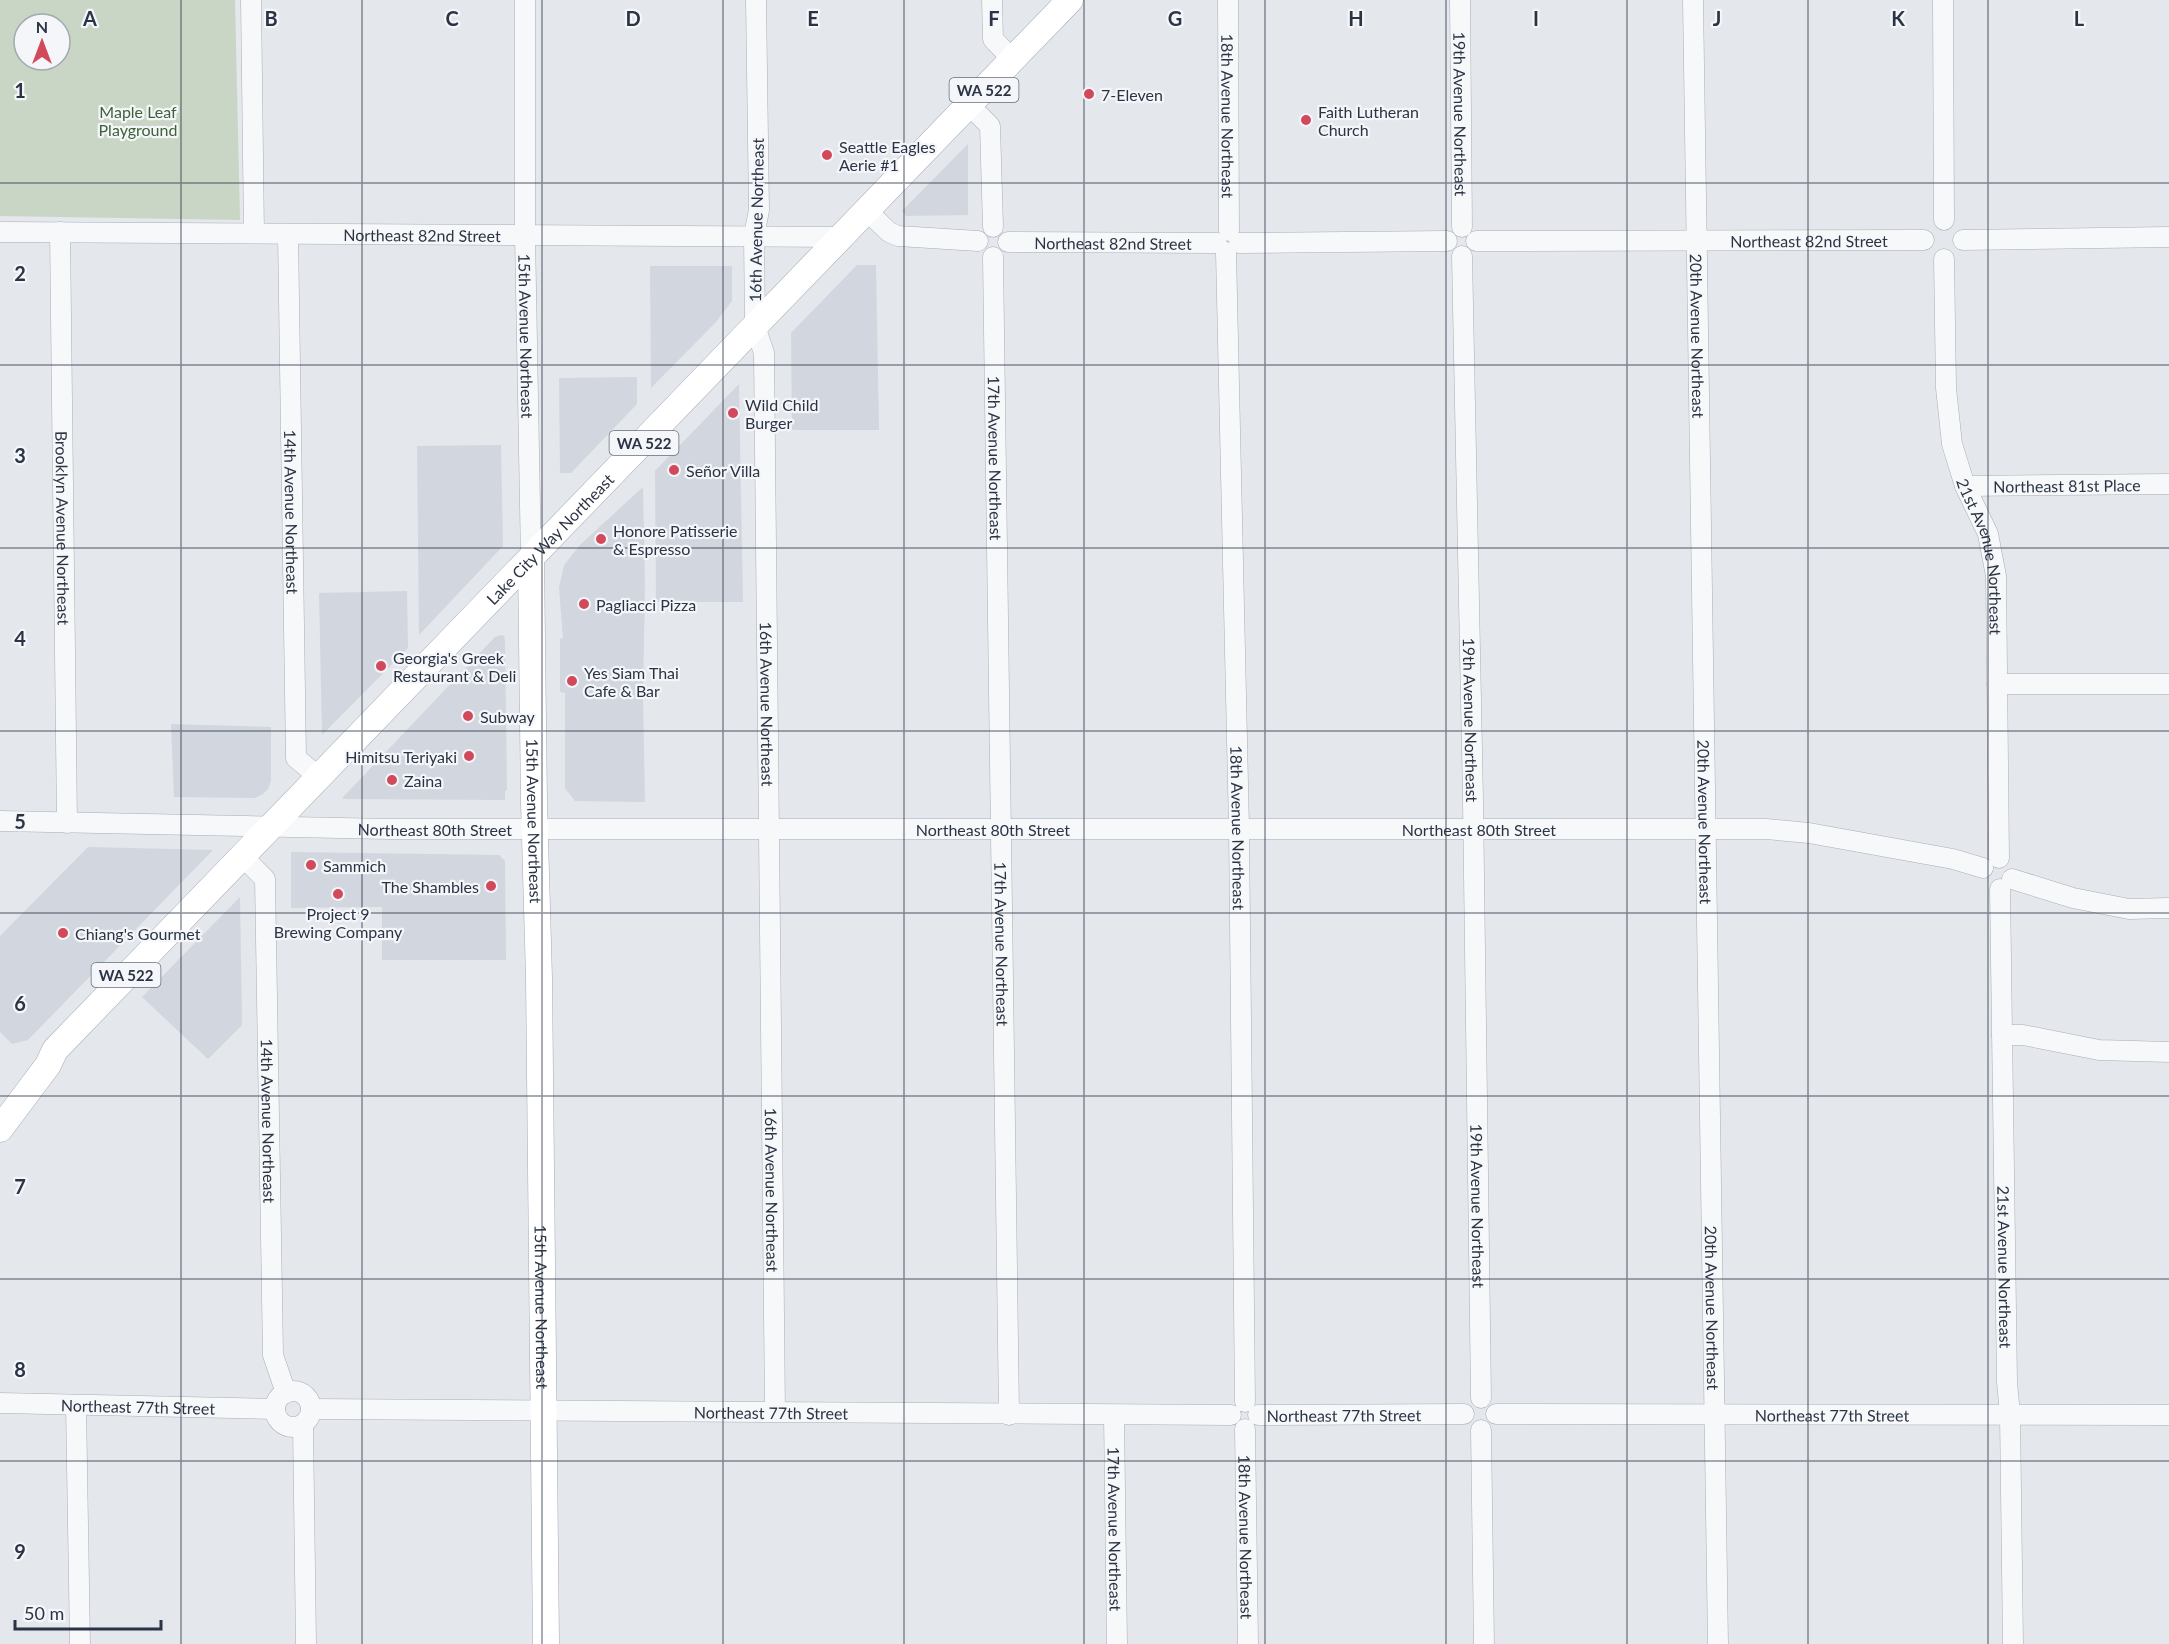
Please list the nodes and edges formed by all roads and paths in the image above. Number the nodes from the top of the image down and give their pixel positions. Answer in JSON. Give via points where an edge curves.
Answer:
{"nodes":[{"id":1,"x":251,"y":0,"type":"edge"},
{"id":2,"x":525,"y":0,"type":"edge"},
{"id":3,"x":756,"y":0,"type":"edge"},
{"id":4,"x":992,"y":0,"type":"edge"},
{"id":5,"x":1070,"y":0,"type":"edge"},
{"id":6,"x":1228,"y":0,"type":"edge"},
{"id":7,"x":1460,"y":0,"type":"edge"},
{"id":8,"x":1693,"y":0,"type":"edge"},
{"id":9,"x":1943,"y":0,"type":"edge"},
{"id":10,"x":1013,"y":60,"type":"junction"},
{"id":11,"x":969,"y":105,"type":"junction"},
{"id":12,"x":866,"y":210,"type":"junction"},
{"id":13,"x":1944,"y":220,"type":"junction"},
{"id":14,"x":993,"y":227,"type":"junction"},
{"id":15,"x":1462,"y":227,"type":"junction"},
{"id":16,"x":0,"y":232,"type":"edge"},
{"id":17,"x":60,"y":232,"type":"junction"},
{"id":18,"x":254,"y":233,"type":"junction"},
{"id":19,"x":288,"y":234,"type":"junction"},
{"id":20,"x":525,"y":235,"type":"junction"},
{"id":21,"x":754,"y":236,"type":"junction"},
{"id":22,"x":842,"y":237,"type":"junction"},
{"id":23,"x":2169,"y":237,"type":"edge"},
{"id":24,"x":1924,"y":240,"type":"junction"},
{"id":25,"x":1963,"y":240,"type":"junction"},
{"id":26,"x":978,"y":242,"type":"junction"},
{"id":27,"x":1008,"y":242,"type":"junction"},
{"id":28,"x":1228,"y":242,"type":"junction"},
{"id":29,"x":1447,"y":242,"type":"junction"},
{"id":30,"x":1476,"y":242,"type":"junction"},
{"id":31,"x":1697,"y":242,"type":"junction"},
{"id":32,"x":1462,"y":256,"type":"junction"},
{"id":33,"x":993,"y":257,"type":"junction"},
{"id":34,"x":1944,"y":259,"type":"junction"},
{"id":35,"x":755,"y":326,"type":"junction"},
{"id":36,"x":2169,"y":484,"type":"edge"},
{"id":37,"x":1965,"y":486,"type":"junction"},
{"id":38,"x":531,"y":559,"type":"junction"},
{"id":39,"x":1997,"y":684,"type":"junction"},
{"id":40,"x":2169,"y":684,"type":"edge"},
{"id":41,"x":320,"y":778,"type":"junction"},
{"id":42,"x":0,"y":821,"type":"edge"},
{"id":43,"x":67,"y":823,"type":"junction"},
{"id":44,"x":273,"y":826,"type":"junction"},
{"id":45,"x":768,"y":828,"type":"junction"},
{"id":46,"x":1001,"y":828,"type":"junction"},
{"id":47,"x":1239,"y":828,"type":"junction"},
{"id":48,"x":1473,"y":828,"type":"junction"},
{"id":49,"x":1706,"y":828,"type":"junction"},
{"id":50,"x":535,"y":829,"type":"junction"},
{"id":51,"x":243,"y":857,"type":"junction"},
{"id":52,"x":1991,"y":863,"type":"junction"},
{"id":53,"x":2006,"y":884,"type":"junction"},
{"id":54,"x":2169,"y":908,"type":"edge"},
{"id":55,"x":2002,"y":1035,"type":"junction"},
{"id":56,"x":55,"y":1050,"type":"junction"},
{"id":57,"x":2169,"y":1052,"type":"edge"},
{"id":58,"x":0,"y":1101,"type":"edge"},
{"id":59,"x":0,"y":1129,"type":"edge"},
{"id":60,"x":1481,"y":1398,"type":"junction"},
{"id":61,"x":281,"y":1401,"type":"junction"},
{"id":62,"x":0,"y":1403,"type":"edge"},
{"id":63,"x":76,"y":1405,"type":"junction"},
{"id":64,"x":543,"y":1411,"type":"junction"},
{"id":65,"x":775,"y":1411,"type":"junction"},
{"id":66,"x":1464,"y":1414,"type":"junction"},
{"id":67,"x":1496,"y":1414,"type":"junction"},
{"id":68,"x":2169,"y":1414,"type":"edge"},
{"id":69,"x":1009,"y":1415,"type":"junction"},
{"id":70,"x":1114,"y":1415,"type":"junction"},
{"id":71,"x":1245,"y":1415,"type":"junction"},
{"id":72,"x":1714,"y":1415,"type":"junction"},
{"id":73,"x":2010,"y":1415,"type":"junction"},
{"id":74,"x":307,"y":1417,"type":"junction"},
{"id":75,"x":1481,"y":1430,"type":"junction"},
{"id":76,"x":80,"y":1644,"type":"edge"},
{"id":77,"x":306,"y":1644,"type":"edge"},
{"id":78,"x":546,"y":1644,"type":"edge"},
{"id":79,"x":1117,"y":1644,"type":"edge"},
{"id":80,"x":1248,"y":1644,"type":"edge"},
{"id":81,"x":1484,"y":1644,"type":"edge"},
{"id":82,"x":1718,"y":1644,"type":"edge"},
{"id":83,"x":2013,"y":1644,"type":"edge"}],
"edges":[{"from":1,"to":18,"type":"street"},
{"from":2,"to":20,"type":"street","name":"15th Avenue Northeast"},
{"from":3,"to":21,"type":"street","name":"16th Avenue Northeast","via":[[759,210]]},
{"from":4,"to":10,"type":"street","via":[[993,39]]},
{"from":5,"to":10,"type":"main road","name":"Lake City Way Northeast","number":"WA 522"},
{"from":6,"to":28,"type":"street","name":"18th Avenue Northeast"},
{"from":7,"to":15,"type":"street","name":"19th Avenue Northeast"},
{"from":8,"to":31,"type":"street","name":"20th Avenue Northeast"},
{"from":9,"to":13,"type":"street"},
{"from":10,"to":11,"type":"main road","name":"Lake City Way Northeast","number":"WA 522"},
{"from":11,"to":12,"type":"main road","name":"Lake City Way Northeast","number":"WA 522"},
{"from":11,"to":14,"type":"street","via":[[990,126]]},
{"from":12,"to":22,"type":"main road","name":"Lake City Way Northeast","number":"WA 522"},
{"from":12,"to":26,"type":"street","via":[[898,236]]},
{"from":13,"to":24,"type":"street","via":[[1930,225]]},
{"from":13,"to":25,"type":"street","via":[[1960,229]]},
{"from":14,"to":26,"type":"street","via":[[983,231]]},
{"from":14,"to":27,"type":"street","via":[[1006,234]]},
{"from":15,"to":29,"type":"street","via":[[1452,230]]},
{"from":15,"to":30,"type":"street","via":[[1471,230]]},
{"from":16,"to":17,"type":"street","name":"Northeast 82nd Street"},
{"from":17,"to":18,"type":"street","name":"Northeast 82nd Street"},
{"from":17,"to":43,"type":"street","name":"Brooklyn Avenue Northeast"},
{"from":18,"to":19,"type":"street","name":"Northeast 82nd Street"},
{"from":19,"to":20,"type":"street","name":"Northeast 82nd Street"},
{"from":19,"to":41,"type":"street","name":"14th Avenue Northeast","via":[[296,758]]},
{"from":20,"to":21,"type":"street","name":"Northeast 82nd Street"},
{"from":20,"to":38,"type":"street","name":"15th Avenue Northeast"},
{"from":21,"to":22,"type":"street","name":"Northeast 82nd Street"},
{"from":21,"to":35,"type":"street","name":"16th Avenue Northeast"},
{"from":22,"to":35,"type":"main road","name":"Lake City Way Northeast","number":"WA 522"},
{"from":23,"to":25,"type":"street"},
{"from":24,"to":31,"type":"street","name":"Northeast 82nd Street"},
{"from":24,"to":34,"type":"street","via":[[1929,253]]},
{"from":25,"to":34,"type":"street","via":[[1957,254]]},
{"from":26,"to":33,"type":"street","via":[[982,252]]},
{"from":27,"to":28,"type":"street","name":"Northeast 82nd Street"},
{"from":27,"to":33,"type":"street","via":[[1004,253]]},
{"from":28,"to":29,"type":"street","name":"Northeast 82nd Street"},
{"from":28,"to":47,"type":"street","name":"18th Avenue Northeast"},
{"from":29,"to":32,"type":"street","via":[[1450,251]]},
{"from":30,"to":31,"type":"street","name":"Northeast 82nd Street"},
{"from":30,"to":32,"type":"street","via":[[1472,252]]},
{"from":31,"to":49,"type":"street","name":"20th Avenue Northeast"},
{"from":32,"to":48,"type":"street","name":"19th Avenue Northeast"},
{"from":33,"to":46,"type":"street","name":"17th Avenue Northeast"},
{"from":34,"to":37,"type":"street","name":"21st Avenue Northeast","via":[[1948,417]]},
{"from":35,"to":38,"type":"main road","name":"Lake City Way Northeast","number":"WA 522"},
{"from":35,"to":45,"type":"street","name":"16th Avenue Northeast","via":[[764,353]]},
{"from":36,"to":37,"type":"street","name":"Northeast 81st Place"},
{"from":37,"to":39,"type":"street","name":"21st Avenue Northeast","via":[[1993,554]]},
{"from":38,"to":41,"type":"main road","name":"Lake City Way Northeast","number":"WA 522"},
{"from":38,"to":50,"type":"main road","name":"15th Avenue Northeast"},
{"from":39,"to":40,"type":"street"},
{"from":39,"to":52,"type":"street","name":"21st Avenue Northeast"},
{"from":41,"to":44,"type":"main road","name":"Lake City Way Northeast","number":"WA 522"},
{"from":42,"to":43,"type":"street","name":"Northeast 80th Street"},
{"from":43,"to":44,"type":"street","name":"Northeast 80th Street"},
{"from":44,"to":50,"type":"street","name":"Northeast 80th Street"},
{"from":44,"to":51,"type":"main road","name":"Lake City Way Northeast","number":"WA 522"},
{"from":45,"to":46,"type":"street","name":"Northeast 80th Street"},
{"from":45,"to":50,"type":"street","name":"Northeast 80th Street"},
{"from":45,"to":65,"type":"street","name":"16th Avenue Northeast"},
{"from":46,"to":47,"type":"street","name":"Northeast 80th Street"},
{"from":46,"to":69,"type":"street","name":"17th Avenue Northeast"},
{"from":47,"to":48,"type":"street","name":"Northeast 80th Street"},
{"from":47,"to":71,"type":"street","name":"18th Avenue Northeast"},
{"from":48,"to":49,"type":"street","name":"Northeast 80th Street"},
{"from":48,"to":60,"type":"street","name":"19th Avenue Northeast"},
{"from":49,"to":52,"type":"street","name":"Northeast 80th Street","via":[[1809,833]]},
{"from":49,"to":72,"type":"street","name":"20th Avenue Northeast"},
{"from":50,"to":64,"type":"main road","name":"15th Avenue Northeast"},
{"from":51,"to":56,"type":"main road","name":"Lake City Way Northeast","number":"WA 522"},
{"from":51,"to":61,"type":"street","name":"14th Avenue Northeast","via":[[265,879],[273,1355]]},
{"from":52,"to":53,"type":"street","via":[[2007,860],[2011,864],[2013,869]]},
{"from":52,"to":53,"type":"street","via":[[1982,875],[1986,884]]},
{"from":53,"to":54,"type":"street","via":[[2129,909]]},
{"from":53,"to":55,"type":"street","name":"21st Avenue Northeast"},
{"from":55,"to":57,"type":"street","via":[[2023,1035],[2099,1050]]},
{"from":55,"to":73,"type":"street","name":"21st Avenue Northeast"},
{"from":56,"to":58,"type":"main road","name":"Lake City Way Northeast","number":"WA 522","via":[[42,1056]]},
{"from":56,"to":59,"type":"main road","name":"Lake City Way Northeast","number":"WA 522"},
{"from":60,"to":66,"type":"street","via":[[1469,1402]]},
{"from":60,"to":67,"type":"street","via":[[1492,1402]]},
{"from":61,"to":63,"type":"street","name":"Northeast 77th Street"},
{"from":61,"to":74,"type":"street","via":[[297,1391],[303,1394],[311,1403]]},
{"from":61,"to":74,"type":"street","via":[[278,1418],[286,1426],[292,1428]]},
{"from":62,"to":63,"type":"street","name":"Northeast 77th Street"},
{"from":63,"to":76,"type":"street"},
{"from":64,"to":65,"type":"street","name":"Northeast 77th Street"},
{"from":64,"to":74,"type":"street","name":"Northeast 77th Street"},
{"from":64,"to":78,"type":"main road","name":"15th Avenue Northeast"},
{"from":65,"to":69,"type":"street","name":"Northeast 77th Street"},
{"from":66,"to":71,"type":"street","name":"Northeast 77th Street"},
{"from":66,"to":75,"type":"street","via":[[1470,1427]]},
{"from":67,"to":72,"type":"street","name":"Northeast 77th Street"},
{"from":67,"to":75,"type":"street","via":[[1491,1426]]},
{"from":68,"to":73,"type":"street","name":"Northeast 77th Street"},
{"from":69,"to":70,"type":"street","name":"Northeast 77th Street"},
{"from":70,"to":71,"type":"street","name":"Northeast 77th Street"},
{"from":70,"to":79,"type":"street","name":"17th Avenue Northeast"},
{"from":71,"to":80,"type":"street","name":"18th Avenue Northeast"},
{"from":72,"to":73,"type":"street","name":"Northeast 77th Street"},
{"from":72,"to":82,"type":"street","name":"20th Avenue Northeast"},
{"from":73,"to":83,"type":"street","name":"21st Avenue Northeast"},
{"from":74,"to":77,"type":"street"},
{"from":75,"to":81,"type":"street"}]}
